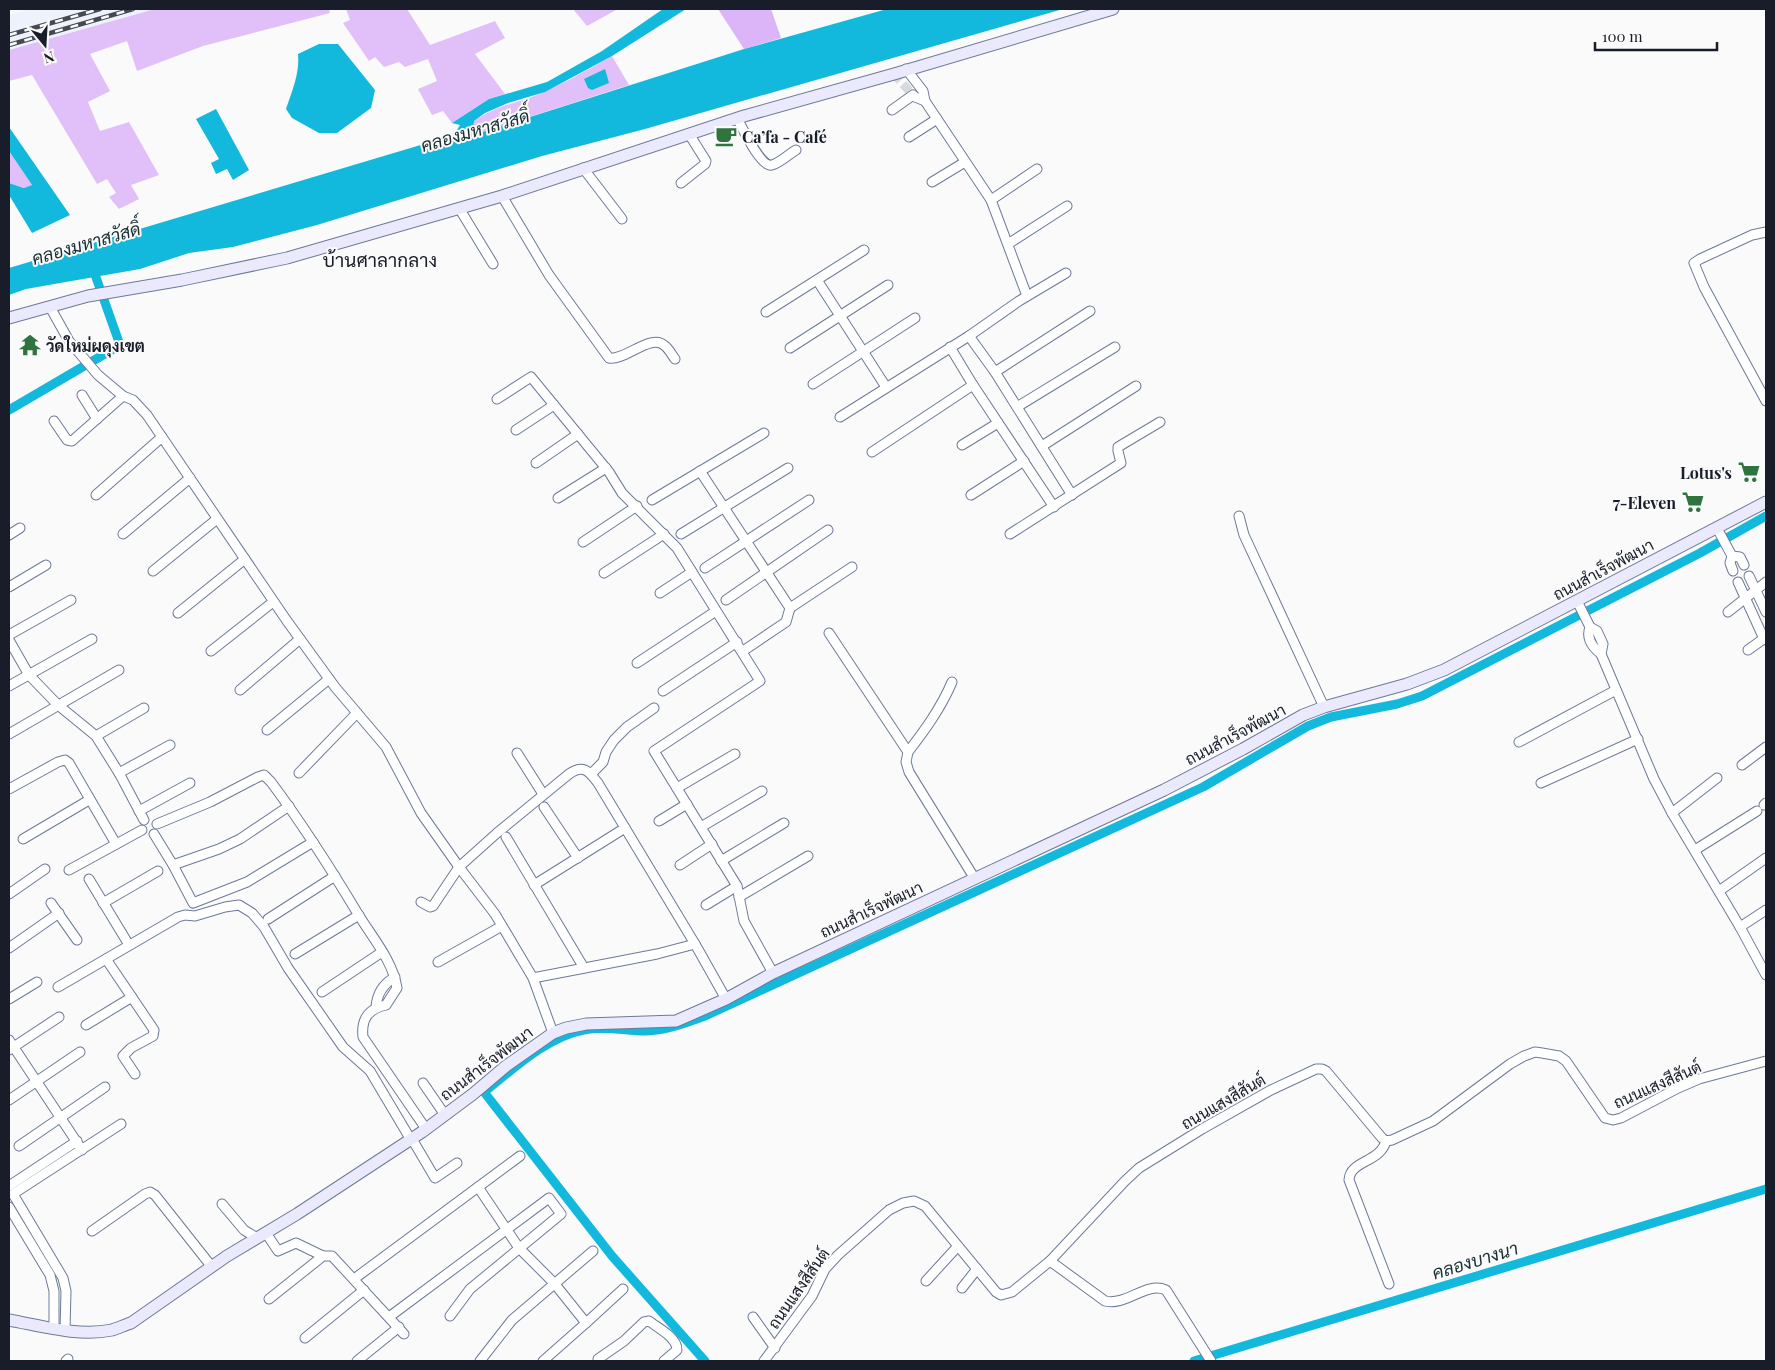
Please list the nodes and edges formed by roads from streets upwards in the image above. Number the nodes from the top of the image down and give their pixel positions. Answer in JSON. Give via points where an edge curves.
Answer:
{"nodes":[{"id":1,"x":1113,"y":9,"type":"edge"},
{"id":2,"x":906,"y":69,"type":"junction"},
{"id":3,"x":925,"y":101,"type":"junction"},
{"id":4,"x":892,"y":110,"type":"dead end"},
{"id":5,"x":737,"y":118,"type":"junction"},
{"id":6,"x":937,"y":119,"type":"junction"},
{"id":7,"x":689,"y":134,"type":"junction"},
{"id":8,"x":908,"y":138,"type":"dead end"},
{"id":9,"x":796,"y":150,"type":"dead end"},
{"id":10,"x":965,"y":162,"type":"junction"},
{"id":11,"x":583,"y":168,"type":"junction"},
{"id":12,"x":1037,"y":169,"type":"dead end"},
{"id":13,"x":932,"y":182,"type":"dead end"},
{"id":14,"x":681,"y":183,"type":"dead end"},
{"id":15,"x":502,"y":196,"type":"junction"},
{"id":16,"x":991,"y":200,"type":"junction"},
{"id":17,"x":1067,"y":206,"type":"dead end"},
{"id":18,"x":459,"y":208,"type":"junction"},
{"id":19,"x":622,"y":219,"type":"dead end"},
{"id":20,"x":1766,"y":232,"type":"edge"},
{"id":21,"x":1008,"y":244,"type":"junction"},
{"id":22,"x":864,"y":250,"type":"dead end"},
{"id":23,"x":492,"y":264,"type":"dead end"},
{"id":24,"x":1066,"y":273,"type":"dead end"},
{"id":25,"x":818,"y":280,"type":"junction"},
{"id":26,"x":888,"y":286,"type":"dead end"},
{"id":27,"x":1027,"y":296,"type":"junction"},
{"id":28,"x":50,"y":306,"type":"junction"},
{"id":29,"x":1090,"y":311,"type":"dead end"},
{"id":30,"x":766,"y":312,"type":"dead end"},
{"id":31,"x":840,"y":316,"type":"junction"},
{"id":32,"x":9,"y":318,"type":"edge"},
{"id":33,"x":915,"y":318,"type":"dead end"},
{"id":34,"x":969,"y":336,"type":"junction"},
{"id":35,"x":950,"y":347,"type":"junction"},
{"id":36,"x":1115,"y":347,"type":"dead end"},
{"id":37,"x":790,"y":348,"type":"dead end"},
{"id":38,"x":864,"y":352,"type":"junction"},
{"id":39,"x":675,"y":359,"type":"dead end"},
{"id":40,"x":995,"y":372,"type":"junction"},
{"id":41,"x":813,"y":384,"type":"dead end"},
{"id":42,"x":973,"y":385,"type":"junction"},
{"id":43,"x":1136,"y":386,"type":"dead end"},
{"id":44,"x":886,"y":387,"type":"junction"},
{"id":45,"x":82,"y":394,"type":"dead end"},
{"id":46,"x":123,"y":396,"type":"junction"},
{"id":47,"x":497,"y":399,"type":"dead end"},
{"id":48,"x":1766,"y":402,"type":"edge"},
{"id":49,"x":554,"y":405,"type":"junction"},
{"id":50,"x":1017,"y":407,"type":"junction"},
{"id":51,"x":840,"y":418,"type":"dead end"},
{"id":52,"x":97,"y":419,"type":"junction"},
{"id":53,"x":54,"y":421,"type":"dead end"},
{"id":54,"x":1160,"y":422,"type":"dead end"},
{"id":55,"x":998,"y":423,"type":"junction"},
{"id":56,"x":516,"y":430,"type":"dead end"},
{"id":57,"x":764,"y":433,"type":"dead end"},
{"id":58,"x":578,"y":434,"type":"junction"},
{"id":59,"x":162,"y":437,"type":"junction"},
{"id":60,"x":962,"y":445,"type":"dead end"},
{"id":61,"x":1042,"y":446,"type":"junction"},
{"id":62,"x":872,"y":452,"type":"dead end"},
{"id":63,"x":1024,"y":461,"type":"junction"},
{"id":64,"x":536,"y":463,"type":"dead end"},
{"id":65,"x":606,"y":468,"type":"junction"},
{"id":66,"x":788,"y":468,"type":"dead end"},
{"id":67,"x":700,"y":471,"type":"junction"},
{"id":68,"x":190,"y":478,"type":"junction"},
{"id":69,"x":96,"y":494,"type":"dead end"},
{"id":70,"x":971,"y":495,"type":"dead end"},
{"id":71,"x":1072,"y":495,"type":"junction"},
{"id":72,"x":558,"y":498,"type":"dead end"},
{"id":73,"x":652,"y":500,"type":"dead end"},
{"id":74,"x":809,"y":500,"type":"dead end"},
{"id":75,"x":1766,"y":502,"type":"edge"},
{"id":76,"x":637,"y":506,"type":"junction"},
{"id":77,"x":1054,"y":507,"type":"junction"},
{"id":78,"x":725,"y":509,"type":"junction"},
{"id":79,"x":1239,"y":516,"type":"dead end"},
{"id":80,"x":217,"y":519,"type":"junction"},
{"id":81,"x":20,"y":528,"type":"dead end"},
{"id":82,"x":828,"y":530,"type":"dead end"},
{"id":83,"x":1719,"y":532,"type":"junction"},
{"id":84,"x":123,"y":534,"type":"dead end"},
{"id":85,"x":664,"y":534,"type":"junction"},
{"id":86,"x":681,"y":534,"type":"dead end"},
{"id":87,"x":1010,"y":534,"type":"dead end"},
{"id":88,"x":9,"y":535,"type":"edge"},
{"id":89,"x":747,"y":541,"type":"junction"},
{"id":90,"x":583,"y":542,"type":"dead end"},
{"id":91,"x":1731,"y":554,"type":"junction"},
{"id":92,"x":245,"y":559,"type":"junction"},
{"id":93,"x":46,"y":565,"type":"dead end"},
{"id":94,"x":1744,"y":565,"type":"dead end"},
{"id":95,"x":852,"y":567,"type":"dead end"},
{"id":96,"x":705,"y":568,"type":"dead end"},
{"id":97,"x":152,"y":571,"type":"dead end"},
{"id":98,"x":1733,"y":571,"type":"dead end"},
{"id":99,"x":692,"y":572,"type":"junction"},
{"id":100,"x":604,"y":573,"type":"dead end"},
{"id":101,"x":767,"y":573,"type":"junction"},
{"id":102,"x":1749,"y":576,"type":"dead end"},
{"id":103,"x":1738,"y":582,"type":"dead end"},
{"id":104,"x":1766,"y":582,"type":"edge"},
{"id":105,"x":9,"y":587,"type":"edge"},
{"id":106,"x":1756,"y":590,"type":"junction"},
{"id":107,"x":660,"y":592,"type":"dead end"},
{"id":108,"x":1746,"y":598,"type":"junction"},
{"id":109,"x":71,"y":600,"type":"dead end"},
{"id":110,"x":726,"y":600,"type":"dead end"},
{"id":111,"x":274,"y":602,"type":"junction"},
{"id":112,"x":1580,"y":605,"type":"junction"},
{"id":113,"x":790,"y":608,"type":"junction"},
{"id":114,"x":716,"y":611,"type":"junction"},
{"id":115,"x":1728,"y":612,"type":"dead end"},
{"id":116,"x":1766,"y":612,"type":"edge"},
{"id":117,"x":178,"y":613,"type":"dead end"},
{"id":118,"x":829,"y":633,"type":"dead end"},
{"id":119,"x":9,"y":634,"type":"edge"},
{"id":120,"x":1766,"y":638,"type":"edge"},
{"id":121,"x":92,"y":639,"type":"dead end"},
{"id":122,"x":300,"y":639,"type":"junction"},
{"id":123,"x":9,"y":640,"type":"edge"},
{"id":124,"x":737,"y":642,"type":"junction"},
{"id":125,"x":211,"y":650,"type":"dead end"},
{"id":126,"x":1748,"y":650,"type":"dead end"},
{"id":127,"x":742,"y":651,"type":"junction"},
{"id":128,"x":637,"y":662,"type":"dead end"},
{"id":129,"x":119,"y":670,"type":"dead end"},
{"id":130,"x":29,"y":675,"type":"junction"},
{"id":131,"x":329,"y":679,"type":"junction"},
{"id":132,"x":952,"y":682,"type":"dead end"},
{"id":133,"x":9,"y":686,"type":"edge"},
{"id":134,"x":240,"y":690,"type":"dead end"},
{"id":135,"x":1616,"y":690,"type":"junction"},
{"id":136,"x":663,"y":692,"type":"dead end"},
{"id":137,"x":58,"y":705,"type":"junction"},
{"id":138,"x":1324,"y":707,"type":"junction"},
{"id":139,"x":144,"y":708,"type":"dead end"},
{"id":140,"x":654,"y":708,"type":"dead end"},
{"id":141,"x":357,"y":713,"type":"junction"},
{"id":142,"x":267,"y":730,"type":"dead end"},
{"id":143,"x":9,"y":734,"type":"edge"},
{"id":144,"x":96,"y":736,"type":"junction"},
{"id":145,"x":1638,"y":739,"type":"junction"},
{"id":146,"x":1519,"y":742,"type":"dead end"},
{"id":147,"x":170,"y":745,"type":"dead end"},
{"id":148,"x":1766,"y":747,"type":"edge"},
{"id":149,"x":908,"y":752,"type":"junction"},
{"id":150,"x":516,"y":753,"type":"dead end"},
{"id":151,"x":735,"y":754,"type":"dead end"},
{"id":152,"x":1742,"y":765,"type":"dead end"},
{"id":153,"x":119,"y":773,"type":"junction"},
{"id":154,"x":299,"y":773,"type":"dead end"},
{"id":155,"x":591,"y":774,"type":"junction"},
{"id":156,"x":1717,"y":778,"type":"dead end"},
{"id":157,"x":190,"y":783,"type":"dead end"},
{"id":158,"x":1541,"y":783,"type":"dead end"},
{"id":159,"x":677,"y":788,"type":"junction"},
{"id":160,"x":9,"y":789,"type":"edge"},
{"id":161,"x":762,"y":790,"type":"dead end"},
{"id":162,"x":543,"y":794,"type":"junction"},
{"id":163,"x":89,"y":800,"type":"junction"},
{"id":164,"x":687,"y":804,"type":"junction"},
{"id":165,"x":288,"y":806,"type":"junction"},
{"id":166,"x":1762,"y":806,"type":"edge"},
{"id":167,"x":544,"y":807,"type":"dead end"},
{"id":168,"x":139,"y":811,"type":"junction"},
{"id":169,"x":1672,"y":813,"type":"junction"},
{"id":170,"x":144,"y":820,"type":"junction"},
{"id":171,"x":659,"y":821,"type":"dead end"},
{"id":172,"x":784,"y":823,"type":"dead end"},
{"id":173,"x":157,"y":824,"type":"junction"},
{"id":174,"x":701,"y":827,"type":"junction"},
{"id":175,"x":625,"y":828,"type":"junction"},
{"id":176,"x":142,"y":830,"type":"junction"},
{"id":177,"x":154,"y":834,"type":"junction"},
{"id":178,"x":506,"y":837,"type":"dead end"},
{"id":179,"x":23,"y":839,"type":"dead end"},
{"id":180,"x":313,"y":842,"type":"junction"},
{"id":181,"x":116,"y":844,"type":"junction"},
{"id":182,"x":712,"y":844,"type":"junction"},
{"id":183,"x":1695,"y":850,"type":"junction"},
{"id":184,"x":808,"y":856,"type":"dead end"},
{"id":185,"x":578,"y":858,"type":"junction"},
{"id":186,"x":1766,"y":858,"type":"edge"},
{"id":187,"x":721,"y":861,"type":"junction"},
{"id":188,"x":173,"y":865,"type":"junction"},
{"id":189,"x":680,"y":865,"type":"dead end"},
{"id":190,"x":459,"y":868,"type":"junction"},
{"id":191,"x":45,"y":869,"type":"dead end"},
{"id":192,"x":69,"y":870,"type":"dead end"},
{"id":193,"x":158,"y":871,"type":"dead end"},
{"id":194,"x":335,"y":876,"type":"junction"},
{"id":195,"x":88,"y":879,"type":"dead end"},
{"id":196,"x":975,"y":879,"type":"junction"},
{"id":197,"x":534,"y":885,"type":"junction"},
{"id":198,"x":737,"y":886,"type":"junction"},
{"id":199,"x":1720,"y":891,"type":"junction"},
{"id":200,"x":9,"y":894,"type":"edge"},
{"id":201,"x":739,"y":897,"type":"junction"},
{"id":202,"x":51,"y":902,"type":"dead end"},
{"id":203,"x":421,"y":902,"type":"dead end"},
{"id":204,"x":103,"y":903,"type":"junction"},
{"id":205,"x":706,"y":905,"type":"dead end"},
{"id":206,"x":1766,"y":910,"type":"edge"},
{"id":207,"x":59,"y":914,"type":"junction"},
{"id":208,"x":359,"y":915,"type":"junction"},
{"id":209,"x":268,"y":919,"type":"dead end"},
{"id":210,"x":502,"y":926,"type":"junction"},
{"id":211,"x":1740,"y":927,"type":"junction"},
{"id":212,"x":77,"y":940,"type":"dead end"},
{"id":213,"x":695,"y":944,"type":"junction"},
{"id":214,"x":129,"y":945,"type":"junction"},
{"id":215,"x":9,"y":948,"type":"edge"},
{"id":216,"x":382,"y":952,"type":"junction"},
{"id":217,"x":295,"y":954,"type":"dead end"},
{"id":218,"x":106,"y":959,"type":"junction"},
{"id":219,"x":438,"y":962,"type":"dead end"},
{"id":220,"x":584,"y":968,"type":"junction"},
{"id":221,"x":1765,"y":972,"type":"edge"},
{"id":222,"x":773,"y":973,"type":"junction"},
{"id":223,"x":533,"y":978,"type":"junction"},
{"id":224,"x":37,"y":982,"type":"dead end"},
{"id":225,"x":58,"y":987,"type":"dead end"},
{"id":226,"x":322,"y":992,"type":"dead end"},
{"id":227,"x":132,"y":996,"type":"junction"},
{"id":228,"x":726,"y":998,"type":"junction"},
{"id":229,"x":9,"y":999,"type":"edge"},
{"id":230,"x":59,"y":1017,"type":"dead end"},
{"id":231,"x":86,"y":1026,"type":"dead end"},
{"id":232,"x":553,"y":1033,"type":"junction"},
{"id":233,"x":10,"y":1046,"type":"edge"},
{"id":234,"x":80,"y":1052,"type":"dead end"},
{"id":235,"x":1766,"y":1062,"type":"edge"},
{"id":236,"x":135,"y":1074,"type":"dead end"},
{"id":237,"x":36,"y":1082,"type":"junction"},
{"id":238,"x":422,"y":1083,"type":"dead end"},
{"id":239,"x":105,"y":1087,"type":"dead end"},
{"id":240,"x":9,"y":1100,"type":"edge"},
{"id":241,"x":445,"y":1115,"type":"junction"},
{"id":242,"x":60,"y":1119,"type":"junction"},
{"id":243,"x":121,"y":1124,"type":"dead end"},
{"id":244,"x":426,"y":1129,"type":"junction"},
{"id":245,"x":411,"y":1139,"type":"junction"},
{"id":246,"x":1386,"y":1141,"type":"junction"},
{"id":247,"x":77,"y":1142,"type":"junction"},
{"id":248,"x":18,"y":1146,"type":"dead end"},
{"id":249,"x":82,"y":1150,"type":"junction"},
{"id":250,"x":520,"y":1156,"type":"dead end"},
{"id":251,"x":457,"y":1163,"type":"dead end"},
{"id":252,"x":478,"y":1186,"type":"junction"},
{"id":253,"x":10,"y":1191,"type":"edge"},
{"id":254,"x":222,"y":1204,"type":"dead end"},
{"id":255,"x":9,"y":1207,"type":"edge"},
{"id":256,"x":507,"y":1229,"type":"junction"},
{"id":257,"x":92,"y":1230,"type":"dead end"},
{"id":258,"x":262,"y":1235,"type":"junction"},
{"id":259,"x":41,"y":1240,"type":"junction"},
{"id":260,"x":32,"y":1246,"type":"junction"},
{"id":261,"x":958,"y":1246,"type":"junction"},
{"id":262,"x":519,"y":1248,"type":"junction"},
{"id":263,"x":593,"y":1251,"type":"dead end"},
{"id":264,"x":323,"y":1256,"type":"junction"},
{"id":265,"x":1050,"y":1261,"type":"junction"},
{"id":266,"x":212,"y":1267,"type":"junction"},
{"id":267,"x":977,"y":1269,"type":"junction"},
{"id":268,"x":354,"y":1279,"type":"junction"},
{"id":269,"x":926,"y":1281,"type":"dead end"},
{"id":270,"x":554,"y":1283,"type":"junction"},
{"id":271,"x":1389,"y":1284,"type":"dead end"},
{"id":272,"x":962,"y":1288,"type":"dead end"},
{"id":273,"x":624,"y":1289,"type":"dead end"},
{"id":274,"x":364,"y":1290,"type":"junction"},
{"id":275,"x":270,"y":1299,"type":"dead end"},
{"id":276,"x":450,"y":1316,"type":"dead end"},
{"id":277,"x":389,"y":1317,"type":"junction"},
{"id":278,"x":753,"y":1317,"type":"dead end"},
{"id":279,"x":9,"y":1320,"type":"edge"},
{"id":280,"x":586,"y":1323,"type":"junction"},
{"id":281,"x":60,"y":1329,"type":"junction"},
{"id":282,"x":305,"y":1338,"type":"dead end"},
{"id":283,"x":775,"y":1348,"type":"junction"},
{"id":284,"x":599,"y":1360,"type":"edge"},
{"id":285,"x":357,"y":1361,"type":"edge"},
{"id":286,"x":480,"y":1361,"type":"edge"},
{"id":287,"x":543,"y":1361,"type":"edge"},
{"id":288,"x":664,"y":1361,"type":"edge"},
{"id":289,"x":764,"y":1361,"type":"edge"},
{"id":290,"x":1211,"y":1361,"type":"edge"}],
"edges":[{"from":1,"to":2,"type":"street"},
{"from":2,"to":3,"type":"street","via":[[923,91]]},
{"from":2,"to":5,"type":"street"},
{"from":3,"to":4,"type":"street","via":[[913,95]]},
{"from":3,"to":6,"type":"street"},
{"from":5,"to":7,"type":"street"},
{"from":5,"to":9,"type":"street","via":[[765,164],[769,166]]},
{"from":6,"to":8,"type":"street"},
{"from":6,"to":10,"type":"street"},
{"from":7,"to":11,"type":"street"},
{"from":7,"to":14,"type":"street","via":[[706,161]]},
{"from":10,"to":13,"type":"street"},
{"from":10,"to":16,"type":"street"},
{"from":11,"to":15,"type":"street"},
{"from":11,"to":19,"type":"street"},
{"from":12,"to":16,"type":"street"},
{"from":15,"to":18,"type":"street"},
{"from":15,"to":39,"type":"street","via":[[549,275],[609,358],[659,342]]},
{"from":16,"to":21,"type":"street"},
{"from":17,"to":21,"type":"street"},
{"from":18,"to":23,"type":"street"},
{"from":18,"to":28,"type":"street","via":[[287,258]]},
{"from":20,"to":48,"type":"street","via":[[1752,235],[1694,264]]},
{"from":21,"to":27,"type":"street"},
{"from":22,"to":25,"type":"street"},
{"from":24,"to":27,"type":"street"},
{"from":25,"to":30,"type":"street"},
{"from":25,"to":31,"type":"street"},
{"from":26,"to":31,"type":"street"},
{"from":27,"to":34,"type":"street"},
{"from":28,"to":32,"type":"street"},
{"from":28,"to":46,"type":"street","via":[[80,355]]},
{"from":29,"to":40,"type":"street"},
{"from":31,"to":37,"type":"street"},
{"from":31,"to":38,"type":"street"},
{"from":33,"to":38,"type":"street"},
{"from":34,"to":35,"type":"street"},
{"from":34,"to":40,"type":"street"},
{"from":35,"to":42,"type":"street"},
{"from":35,"to":44,"type":"street"},
{"from":36,"to":50,"type":"street"},
{"from":38,"to":41,"type":"street"},
{"from":38,"to":44,"type":"street"},
{"from":40,"to":50,"type":"street"},
{"from":42,"to":55,"type":"street"},
{"from":42,"to":62,"type":"street"},
{"from":43,"to":61,"type":"street"},
{"from":44,"to":51,"type":"street"},
{"from":45,"to":52,"type":"street"},
{"from":46,"to":52,"type":"street"},
{"from":46,"to":59,"type":"street","via":[[138,405]]},
{"from":47,"to":49,"type":"street","via":[[531,377]]},
{"from":49,"to":56,"type":"street"},
{"from":49,"to":58,"type":"street"},
{"from":50,"to":61,"type":"street"},
{"from":52,"to":53,"type":"street","via":[[70,441]]},
{"from":54,"to":71,"type":"street","via":[[1118,447],[1121,464]]},
{"from":55,"to":60,"type":"street"},
{"from":55,"to":63,"type":"street"},
{"from":57,"to":67,"type":"street"},
{"from":58,"to":64,"type":"street"},
{"from":58,"to":65,"type":"street"},
{"from":59,"to":68,"type":"street"},
{"from":59,"to":69,"type":"street"},
{"from":61,"to":71,"type":"street"},
{"from":63,"to":70,"type":"street"},
{"from":63,"to":77,"type":"street"},
{"from":65,"to":72,"type":"street"},
{"from":65,"to":76,"type":"street","via":[[622,493]]},
{"from":66,"to":78,"type":"street"},
{"from":67,"to":73,"type":"street"},
{"from":67,"to":78,"type":"street"},
{"from":68,"to":80,"type":"street"},
{"from":68,"to":84,"type":"street"},
{"from":71,"to":77,"type":"street"},
{"from":74,"to":89,"type":"street"},
{"from":75,"to":83,"type":"street","name":"ถนนสำเร็จพัฒนา"},
{"from":76,"to":85,"type":"street"},
{"from":76,"to":90,"type":"street"},
{"from":77,"to":87,"type":"street"},
{"from":78,"to":86,"type":"street"},
{"from":78,"to":89,"type":"street"},
{"from":79,"to":138,"type":"street","via":[[1244,535]]},
{"from":80,"to":92,"type":"street"},
{"from":80,"to":97,"type":"street"},
{"from":81,"to":88,"type":"street"},
{"from":82,"to":101,"type":"street"},
{"from":83,"to":91,"type":"street"},
{"from":83,"to":112,"type":"street","name":"ถนนสำเร็จพัฒนา"},
{"from":85,"to":99,"type":"street"},
{"from":85,"to":100,"type":"street"},
{"from":89,"to":96,"type":"street"},
{"from":89,"to":101,"type":"street"},
{"from":91,"to":94,"type":"street","via":[[1740,558]]},
{"from":91,"to":98,"type":"street"},
{"from":92,"to":111,"type":"street"},
{"from":92,"to":117,"type":"street"},
{"from":93,"to":105,"type":"street"},
{"from":95,"to":113,"type":"street"},
{"from":99,"to":107,"type":"street"},
{"from":99,"to":114,"type":"street"},
{"from":101,"to":110,"type":"street"},
{"from":101,"to":113,"type":"street"},
{"from":102,"to":106,"type":"street"},
{"from":103,"to":108,"type":"street"},
{"from":104,"to":106,"type":"street"},
{"from":106,"to":108,"type":"street"},
{"from":106,"to":116,"type":"street"},
{"from":108,"to":115,"type":"street"},
{"from":108,"to":120,"type":"street"},
{"from":109,"to":119,"type":"street"},
{"from":111,"to":122,"type":"street"},
{"from":111,"to":125,"type":"street"},
{"from":112,"to":135,"type":"street","via":[[1589,625],[1593,648],[1601,654]]},
{"from":112,"to":138,"type":"street","name":"ถนนสำเร็จพัฒนา","via":[[1444,670]]},
{"from":113,"to":127,"type":"street","via":[[786,622]]},
{"from":114,"to":124,"type":"street"},
{"from":114,"to":128,"type":"street"},
{"from":118,"to":149,"type":"street"},
{"from":120,"to":126,"type":"street"},
{"from":121,"to":130,"type":"street"},
{"from":122,"to":131,"type":"street"},
{"from":122,"to":134,"type":"street"},
{"from":123,"to":130,"type":"street"},
{"from":124,"to":127,"type":"street"},
{"from":124,"to":136,"type":"street"},
{"from":127,"to":159,"type":"street","via":[[760,681],[654,751]]},
{"from":129,"to":137,"type":"street"},
{"from":130,"to":133,"type":"street"},
{"from":130,"to":137,"type":"street"},
{"from":131,"to":141,"type":"street"},
{"from":131,"to":142,"type":"street"},
{"from":132,"to":149,"type":"street","via":[[944,700]]},
{"from":135,"to":145,"type":"street"},
{"from":135,"to":146,"type":"street"},
{"from":137,"to":143,"type":"street"},
{"from":137,"to":144,"type":"street"},
{"from":138,"to":196,"type":"street","name":"ถนนสำเร็จพัฒนา","via":[[1303,715],[1164,790]]},
{"from":139,"to":144,"type":"street"},
{"from":140,"to":155,"type":"street","via":[[614,740],[603,762]]},
{"from":141,"to":154,"type":"street"},
{"from":141,"to":190,"type":"street","via":[[386,747],[421,813]]},
{"from":144,"to":153,"type":"street"},
{"from":145,"to":158,"type":"street"},
{"from":145,"to":169,"type":"street"},
{"from":147,"to":153,"type":"street"},
{"from":148,"to":152,"type":"street"},
{"from":149,"to":196,"type":"street","via":[[906,762],[910,772]]},
{"from":150,"to":162,"type":"street"},
{"from":151,"to":159,"type":"street"},
{"from":153,"to":168,"type":"street"},
{"from":155,"to":162,"type":"street","via":[[575,769]]},
{"from":155,"to":175,"type":"street"},
{"from":156,"to":169,"type":"street"},
{"from":157,"to":168,"type":"street"},
{"from":159,"to":164,"type":"street"},
{"from":160,"to":163,"type":"street","via":[[65,760]]},
{"from":161,"to":174,"type":"street"},
{"from":162,"to":190,"type":"street"},
{"from":163,"to":179,"type":"street"},
{"from":163,"to":181,"type":"street"},
{"from":164,"to":171,"type":"street"},
{"from":164,"to":174,"type":"street"},
{"from":165,"to":173,"type":"street","via":[[264,775]]},
{"from":165,"to":180,"type":"street"},
{"from":165,"to":188,"type":"street","via":[[240,839]]},
{"from":166,"to":183,"type":"street"},
{"from":167,"to":185,"type":"street"},
{"from":168,"to":170,"type":"street"},
{"from":169,"to":183,"type":"street"},
{"from":170,"to":173,"type":"street","via":[[151,819]]},
{"from":170,"to":176,"type":"street"},
{"from":172,"to":187,"type":"street"},
{"from":173,"to":177,"type":"street"},
{"from":174,"to":182,"type":"street"},
{"from":175,"to":185,"type":"street"},
{"from":175,"to":213,"type":"street"},
{"from":176,"to":177,"type":"street","via":[[148,835]]},
{"from":176,"to":181,"type":"street"},
{"from":177,"to":188,"type":"street"},
{"from":178,"to":197,"type":"street"},
{"from":180,"to":188,"type":"street","via":[[247,882],[193,903]]},
{"from":180,"to":194,"type":"street"},
{"from":181,"to":192,"type":"street"},
{"from":182,"to":187,"type":"street"},
{"from":182,"to":189,"type":"street"},
{"from":183,"to":199,"type":"street"},
{"from":184,"to":201,"type":"street"},
{"from":185,"to":197,"type":"street"},
{"from":186,"to":199,"type":"street"},
{"from":187,"to":198,"type":"street"},
{"from":190,"to":203,"type":"street","via":[[434,906]]},
{"from":190,"to":210,"type":"street"},
{"from":191,"to":200,"type":"street"},
{"from":193,"to":204,"type":"street"},
{"from":194,"to":208,"type":"street"},
{"from":194,"to":209,"type":"street"},
{"from":195,"to":204,"type":"street"},
{"from":196,"to":222,"type":"street","name":"ถนนสำเร็จพัฒนา"},
{"from":197,"to":220,"type":"street"},
{"from":198,"to":201,"type":"street"},
{"from":198,"to":205,"type":"street"},
{"from":199,"to":211,"type":"street"},
{"from":201,"to":222,"type":"street","via":[[744,921]]},
{"from":202,"to":207,"type":"street"},
{"from":204,"to":214,"type":"street"},
{"from":206,"to":211,"type":"street"},
{"from":207,"to":212,"type":"street"},
{"from":207,"to":215,"type":"street"},
{"from":208,"to":216,"type":"street"},
{"from":208,"to":217,"type":"street"},
{"from":210,"to":219,"type":"street"},
{"from":210,"to":223,"type":"street"},
{"from":211,"to":221,"type":"street"},
{"from":213,"to":220,"type":"street"},
{"from":213,"to":228,"type":"street"},
{"from":214,"to":218,"type":"street"},
{"from":214,"to":245,"type":"street","via":[[178,917],[238,905],[252,913],[343,1047],[370,1071]]},
{"from":216,"to":226,"type":"street"},
{"from":216,"to":244,"type":"street","via":[[395,977],[386,983],[377,997],[376,1007],[364,1019],[362,1037]]},
{"from":218,"to":225,"type":"street"},
{"from":218,"to":227,"type":"street"},
{"from":220,"to":223,"type":"street"},
{"from":222,"to":228,"type":"street","name":"ถนนสำเร็จพัฒนา"},
{"from":223,"to":232,"type":"street"},
{"from":224,"to":229,"type":"street"},
{"from":227,"to":231,"type":"street"},
{"from":227,"to":236,"type":"street","via":[[154,1030],[153,1036],[131,1048],[124,1056]]},
{"from":228,"to":232,"type":"street","name":"ถนนสำเร็จพัฒนา","via":[[676,1021],[586,1024]]},
{"from":230,"to":233,"type":"street"},
{"from":232,"to":241,"type":"street","name":"ถนนสำเร็จพัฒนา"},
{"from":233,"to":237,"type":"street"},
{"from":234,"to":237,"type":"street"},
{"from":235,"to":246,"type":"street","name":"ถนนแสงสีสันต์","via":[[1678,1088],[1614,1120],[1605,1118],[1566,1061],[1560,1056],[1535,1052],[1510,1064],[1433,1121]]},
{"from":237,"to":240,"type":"street"},
{"from":237,"to":242,"type":"street"},
{"from":238,"to":241,"type":"street"},
{"from":239,"to":242,"type":"street"},
{"from":241,"to":244,"type":"street","name":"ถนนสำเร็จพัฒนา"},
{"from":242,"to":247,"type":"street"},
{"from":242,"to":248,"type":"street"},
{"from":243,"to":249,"type":"street"},
{"from":244,"to":245,"type":"street","name":"ถนนสำเร็จพัฒนา"},
{"from":245,"to":251,"type":"street","via":[[435,1178]]},
{"from":245,"to":258,"type":"street","name":"ถนนสำเร็จพัฒนา"},
{"from":246,"to":265,"type":"street","name":"ถนนแสงสีสันต์","via":[[1326,1071],[1316,1069],[1271,1090],[1139,1168]]},
{"from":246,"to":271,"type":"street","via":[[1381,1152],[1353,1169],[1349,1180]]},
{"from":247,"to":249,"type":"street"},
{"from":247,"to":253,"type":"street"},
{"from":249,"to":253,"type":"street"},
{"from":250,"to":252,"type":"street"},
{"from":252,"to":256,"type":"street"},
{"from":252,"to":268,"type":"street"},
{"from":253,"to":259,"type":"street"},
{"from":254,"to":258,"type":"street","via":[[244,1230]]},
{"from":255,"to":260,"type":"street"},
{"from":256,"to":262,"type":"street"},
{"from":256,"to":262,"type":"street","via":[[549,1198],[561,1214]]},
{"from":256,"to":277,"type":"street"},
{"from":257,"to":266,"type":"street","via":[[150,1192],[156,1195]]},
{"from":258,"to":264,"type":"street","via":[[278,1251],[296,1244]]},
{"from":258,"to":266,"type":"street","name":"ถนนสำเร็จพัฒนา"},
{"from":259,"to":260,"type":"street"},
{"from":259,"to":281,"type":"street","via":[[63,1278],[66,1291]]},
{"from":260,"to":281,"type":"street","via":[[50,1275]]},
{"from":261,"to":267,"type":"street","name":"ถนนแสงสีสันต์"},
{"from":261,"to":269,"type":"street"},
{"from":261,"to":283,"type":"street","name":"ถนนแสงสีสันต์","via":[[925,1206],[914,1200],[889,1210],[825,1269],[812,1296]]},
{"from":262,"to":270,"type":"street"},
{"from":262,"to":276,"type":"street","via":[[470,1289]]},
{"from":263,"to":270,"type":"street"},
{"from":264,"to":268,"type":"street","via":[[332,1256]]},
{"from":264,"to":275,"type":"street"},
{"from":265,"to":267,"type":"street","name":"ถนนแสงสีสันต์","via":[[1006,1295],[996,1292]]},
{"from":265,"to":290,"type":"street","via":[[1112,1303],[1152,1288],[1166,1290]]},
{"from":266,"to":281,"type":"street","name":"ถนนสำเร็จพัฒนา","via":[[130,1323],[112,1330],[91,1332]]},
{"from":267,"to":272,"type":"street"},
{"from":268,"to":274,"type":"street"},
{"from":270,"to":280,"type":"street"},
{"from":270,"to":286,"type":"street","via":[[512,1320]]},
{"from":273,"to":280,"type":"street"},
{"from":274,"to":277,"type":"street"},
{"from":274,"to":282,"type":"street"},
{"from":277,"to":285,"type":"street","via":[[402,1331]]},
{"from":278,"to":283,"type":"street"},
{"from":279,"to":281,"type":"street","name":"ถนนสำเร็จพัฒนา"},
{"from":280,"to":287,"type":"street"},
{"from":283,"to":289,"type":"street","name":"ถนนแสงสีสันต์"},
{"from":284,"to":288,"type":"street","via":[[649,1321],[676,1344],[677,1350]]}]}
